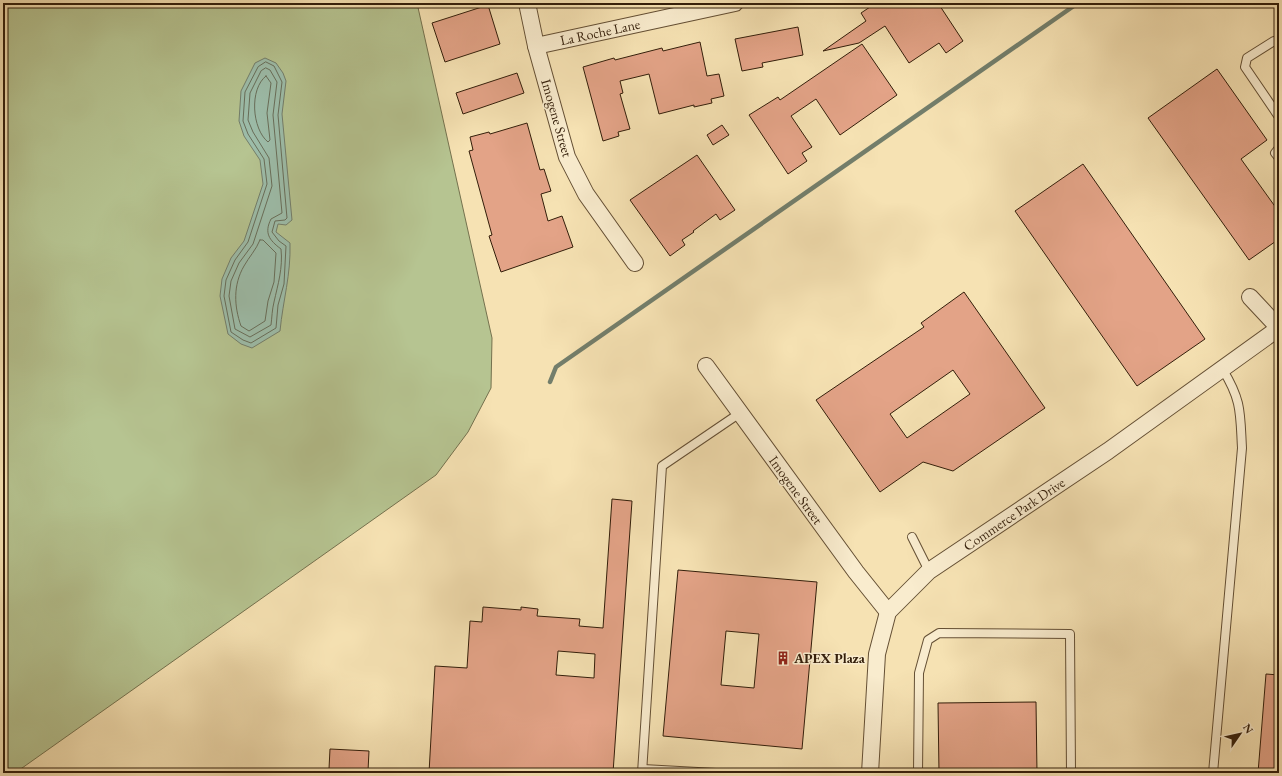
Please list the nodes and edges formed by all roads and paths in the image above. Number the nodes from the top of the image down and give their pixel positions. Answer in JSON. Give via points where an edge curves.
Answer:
{"nodes":[{"id":1,"x":527,"y":3,"type":"edge"},
{"id":2,"x":735,"y":3,"type":"edge"},
{"id":3,"x":1279,"y":42,"type":"edge"},
{"id":4,"x":536,"y":46,"type":"junction"},
{"id":5,"x":1279,"y":117,"type":"edge"},
{"id":6,"x":1279,"y":148,"type":"edge"},
{"id":7,"x":1279,"y":158,"type":"edge"},
{"id":8,"x":635,"y":263,"type":"dead end"},
{"id":9,"x":1250,"y":296,"type":"dead end"},
{"id":10,"x":1279,"y":328,"type":"edge"},
{"id":11,"x":706,"y":366,"type":"dead end"},
{"id":12,"x":1223,"y":370,"type":"junction"},
{"id":13,"x":740,"y":413,"type":"junction"},
{"id":14,"x":912,"y":537,"type":"dead end"},
{"id":15,"x":929,"y":571,"type":"junction"},
{"id":16,"x":888,"y":612,"type":"junction"},
{"id":17,"x":642,"y":771,"type":"edge"},
{"id":18,"x":716,"y":773,"type":"edge"},
{"id":19,"x":870,"y":773,"type":"edge"},
{"id":20,"x":918,"y":773,"type":"edge"},
{"id":21,"x":1071,"y":773,"type":"edge"},
{"id":22,"x":1213,"y":773,"type":"edge"}],
"edges":[{"from":1,"to":4,"type":"street","name":"Imogene Street"},
{"from":2,"to":4,"type":"street","name":"La Roche Lane"},
{"from":3,"to":5,"type":"lane","via":[[1274,41],[1247,58],[1245,67]]},
{"from":4,"to":8,"type":"street","name":"Imogene Street","via":[[567,157],[586,194]]},
{"from":6,"to":7,"type":"lane","via":[[1275,153]]},
{"from":9,"to":10,"type":"street"},
{"from":10,"to":12,"type":"street","name":"Commerce Park Drive"},
{"from":11,"to":13,"type":"street","name":"Imogene Street"},
{"from":12,"to":15,"type":"street","name":"Commerce Park Drive"},
{"from":12,"to":22,"type":"lane","via":[[1233,386],[1240,405],[1242,448]]},
{"from":13,"to":16,"type":"street","name":"Imogene Street"},
{"from":13,"to":17,"type":"lane","via":[[662,466]]},
{"from":14,"to":15,"type":"lane"},
{"from":15,"to":16,"type":"street","name":"Commerce Park Drive"},
{"from":16,"to":19,"type":"street","via":[[877,654]]},
{"from":17,"to":18,"type":"lane"},
{"from":20,"to":21,"type":"lane","via":[[919,673],[928,640],[939,633],[1070,634]]}]}
